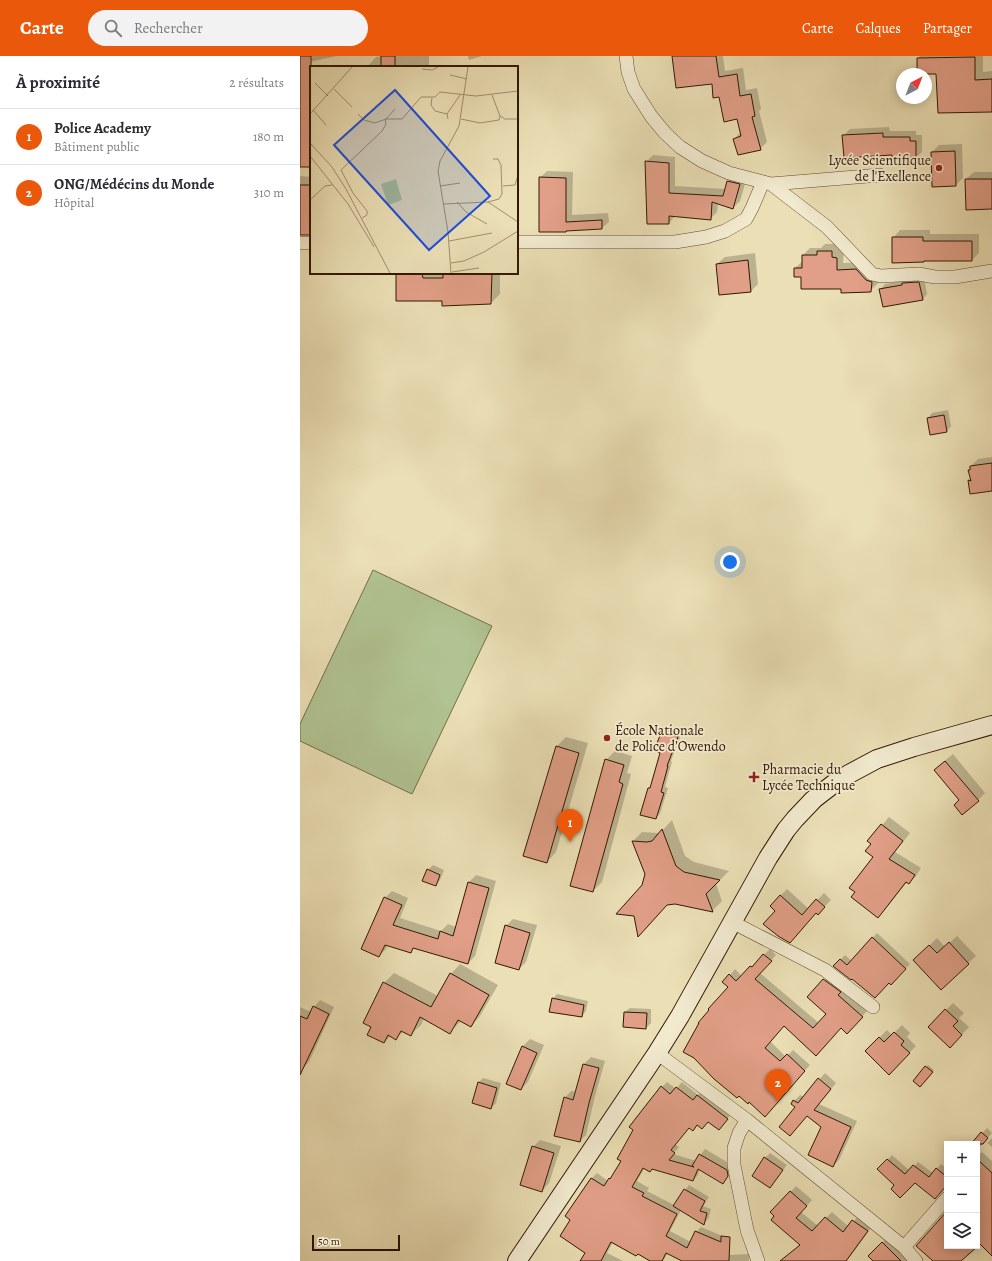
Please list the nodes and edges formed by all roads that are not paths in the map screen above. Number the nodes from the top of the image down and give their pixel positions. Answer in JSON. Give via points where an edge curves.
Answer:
{"nodes":[{"id":1,"x":626,"y":56,"type":"edge"},
{"id":2,"x":880,"y":175,"type":"dead end"},
{"id":3,"x":767,"y":183,"type":"junction"},
{"id":4,"x":518,"y":242,"type":"edge"},
{"id":5,"x":992,"y":271,"type":"edge"},
{"id":6,"x":992,"y":725,"type":"edge"},
{"id":7,"x":732,"y":922,"type":"junction"},
{"id":8,"x":873,"y":1007,"type":"dead end"},
{"id":9,"x":657,"y":1053,"type":"junction"},
{"id":10,"x":747,"y":1120,"type":"junction"},
{"id":11,"x":944,"y":1201,"type":"edge"},
{"id":12,"x":904,"y":1248,"type":"junction"},
{"id":13,"x":516,"y":1261,"type":"edge"},
{"id":14,"x":758,"y":1261,"type":"edge"},
{"id":15,"x":916,"y":1261,"type":"edge"}],
"edges":[{"from":1,"to":3,"type":"street","via":[[634,89],[651,116],[680,147],[702,161],[729,173]]},
{"from":2,"to":3,"type":"street"},
{"from":3,"to":4,"type":"street","via":[[746,218],[725,231],[706,237],[675,242]]},
{"from":3,"to":5,"type":"street","via":[[827,227],[872,274],[955,277]]},
{"from":6,"to":7,"type":"street","via":[[877,759],[836,782],[804,809],[786,830]]},
{"from":7,"to":8,"type":"street","via":[[825,970]]},
{"from":7,"to":9,"type":"street"},
{"from":9,"to":10,"type":"street"},
{"from":9,"to":13,"type":"street"},
{"from":10,"to":12,"type":"street"},
{"from":10,"to":14,"type":"street","via":[[734,1148],[734,1165],[747,1230]]},
{"from":11,"to":12,"type":"street"},
{"from":12,"to":15,"type":"street"}]}
